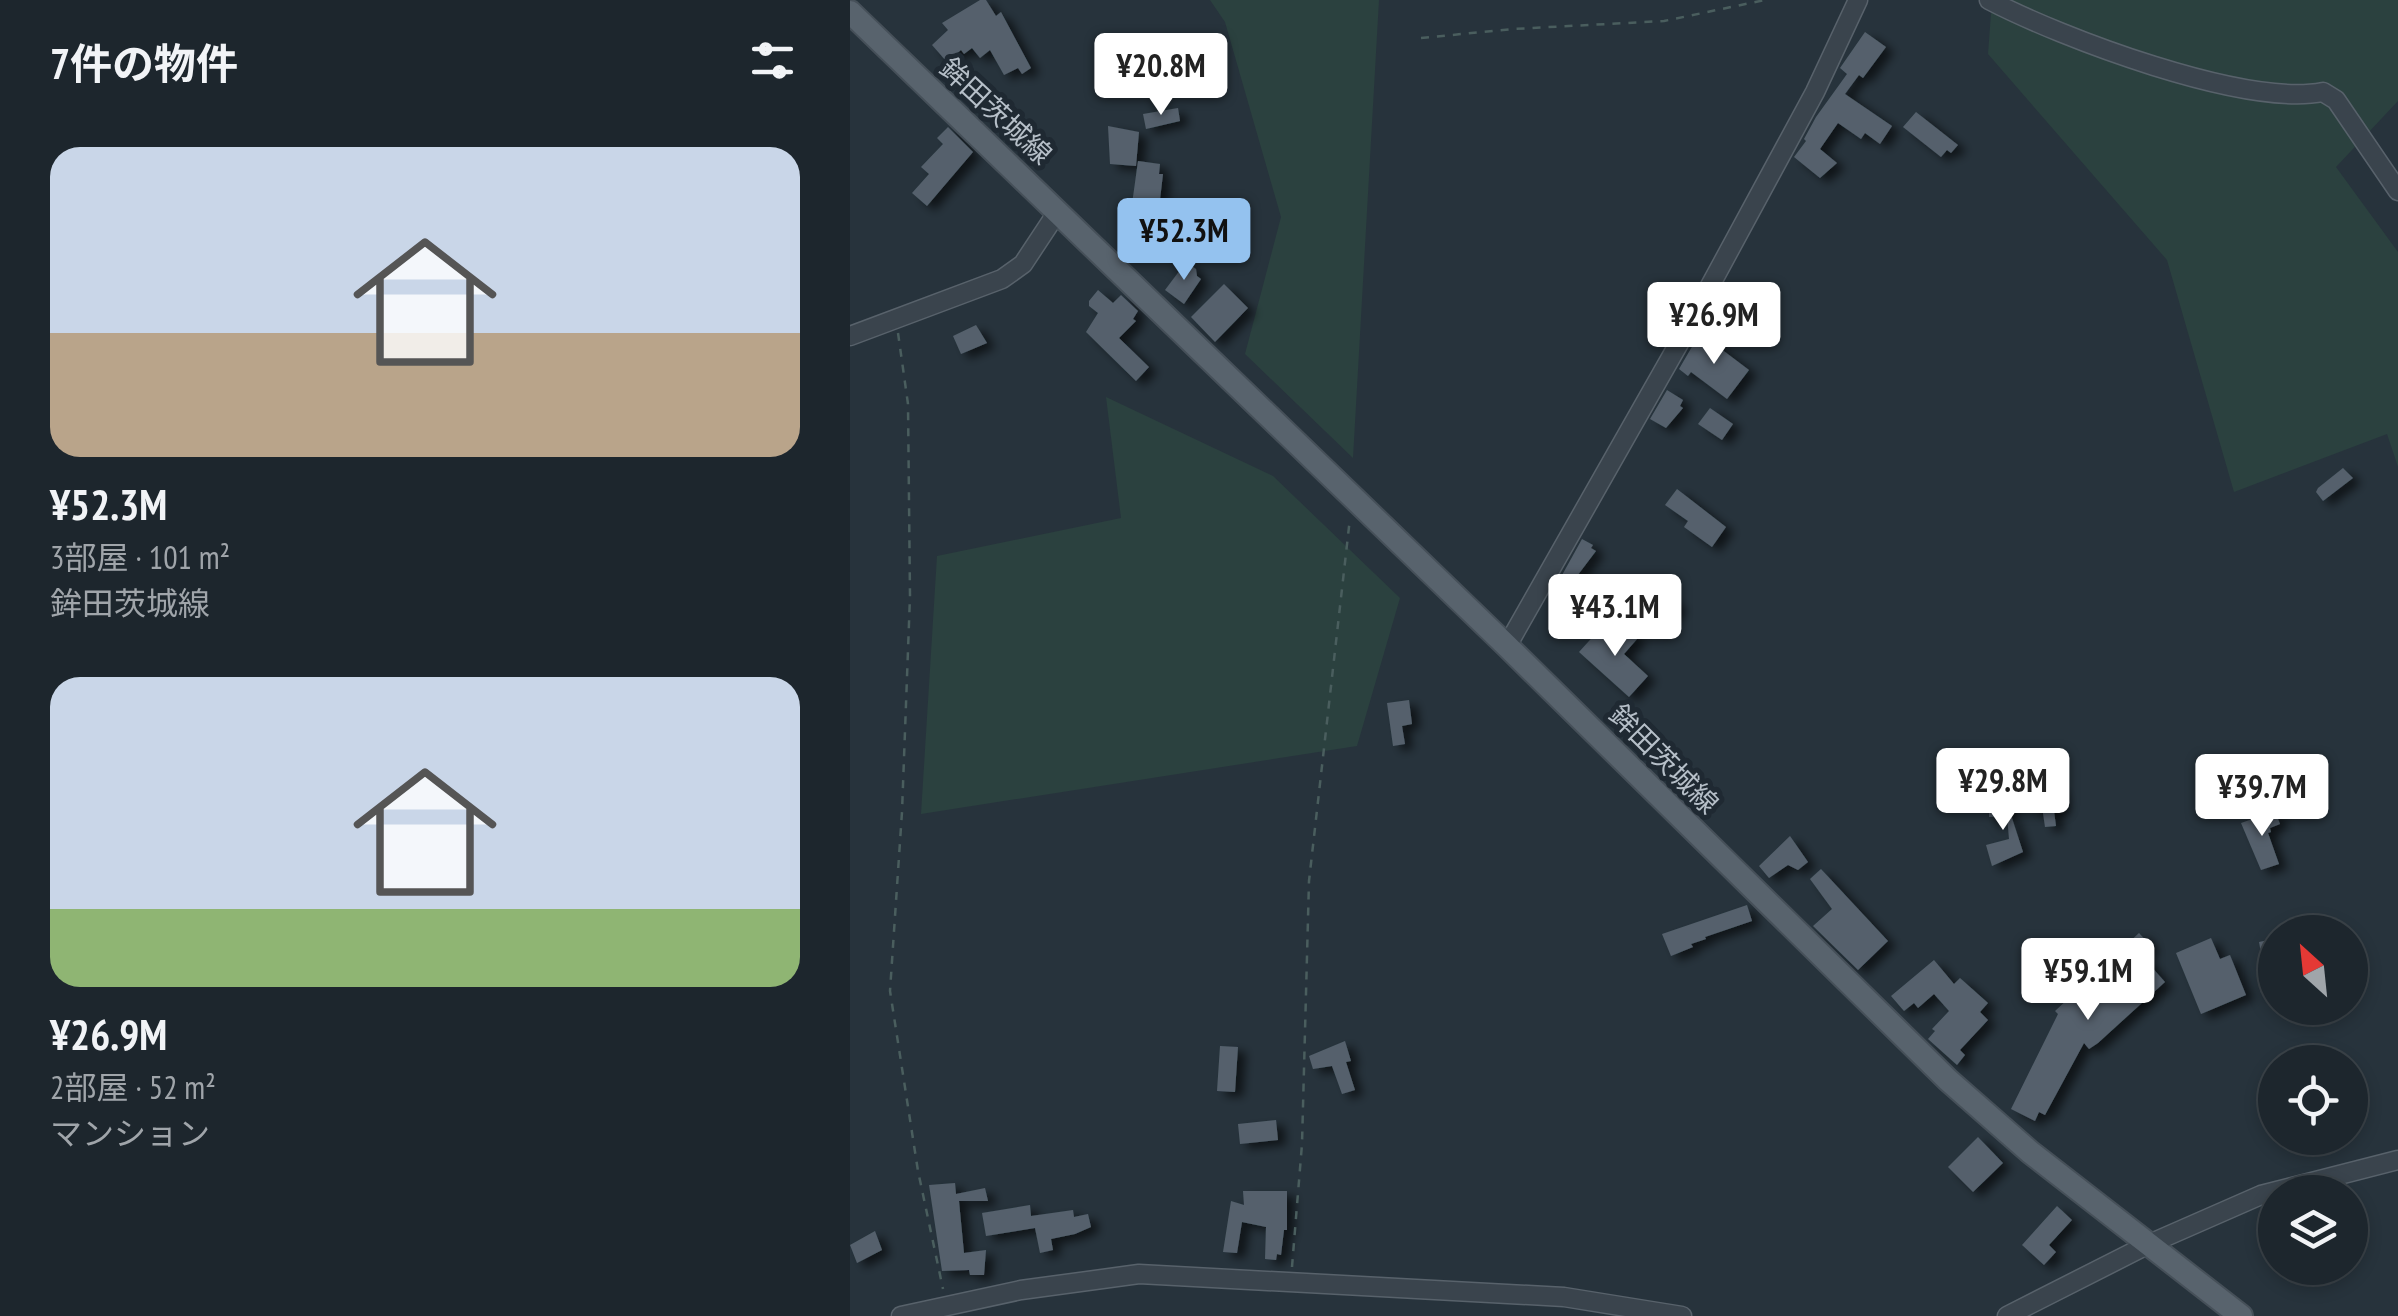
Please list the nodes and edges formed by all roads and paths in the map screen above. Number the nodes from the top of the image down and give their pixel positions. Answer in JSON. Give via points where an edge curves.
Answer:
{"nodes":[{"id":1,"x":1765,"y":0,"type":"edge"},
{"id":2,"x":1858,"y":0,"type":"edge"},
{"id":3,"x":1989,"y":0,"type":"edge"},
{"id":4,"x":850,"y":12,"type":"edge"},
{"id":5,"x":1421,"y":38,"type":"dead end"},
{"id":6,"x":2398,"y":191,"type":"edge"},
{"id":7,"x":1058,"y":211,"type":"junction"},
{"id":8,"x":894,"y":317,"type":"junction"},
{"id":9,"x":850,"y":336,"type":"edge"},
{"id":10,"x":1352,"y":496,"type":"junction"},
{"id":11,"x":1507,"y":646,"type":"junction"},
{"id":12,"x":2398,"y":1160,"type":"edge"},
{"id":13,"x":2148,"y":1245,"type":"junction"},
{"id":14,"x":1290,"y":1281,"type":"junction"},
{"id":15,"x":946,"y":1304,"type":"junction"},
{"id":16,"x":901,"y":1316,"type":"edge"},
{"id":17,"x":1682,"y":1316,"type":"edge"},
{"id":18,"x":2007,"y":1316,"type":"edge"},
{"id":19,"x":2242,"y":1316,"type":"edge"}],
"edges":[{"from":1,"to":5,"type":"path","via":[[1664,21]]},
{"from":2,"to":11,"type":"street","via":[[1687,328]]},
{"from":3,"to":6,"type":"street","via":[[2207,81],[2298,97],[2323,92],[2336,100]]},
{"from":4,"to":7,"type":"main road","name":"鉾田茨城線"},
{"from":7,"to":8,"type":"street","via":[[1023,264],[1002,279]]},
{"from":7,"to":10,"type":"main road","name":"鉾田茨城線"},
{"from":8,"to":9,"type":"street"},
{"from":8,"to":15,"type":"path","via":[[908,404],[910,596],[890,991]]},
{"from":10,"to":11,"type":"main road","name":"鉾田茨城線"},
{"from":10,"to":14,"type":"path","via":[[1309,881],[1302,1144]]},
{"from":11,"to":13,"type":"main road","name":"鉾田茨城線","via":[[1948,1080]]},
{"from":12,"to":13,"type":"street","via":[[2261,1195]]},
{"from":13,"to":18,"type":"street"},
{"from":13,"to":19,"type":"main road","name":"鉾田茨城線"},
{"from":14,"to":15,"type":"street","via":[[1139,1274]]},
{"from":14,"to":17,"type":"street","via":[[1564,1297]]},
{"from":15,"to":16,"type":"street"}]}
